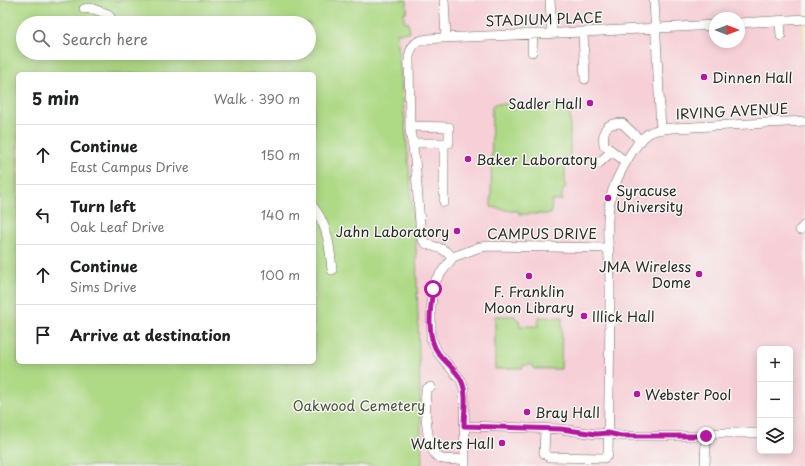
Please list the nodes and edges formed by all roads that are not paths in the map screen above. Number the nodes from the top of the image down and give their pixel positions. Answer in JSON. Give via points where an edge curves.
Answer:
{"nodes":[{"id":1,"x":444,"y":0,"type":"edge"},
{"id":2,"x":550,"y":0,"type":"edge"},
{"id":3,"x":654,"y":0,"type":"edge"},
{"id":4,"x":84,"y":9,"type":"dead end"},
{"id":5,"x":109,"y":16,"type":"edge"},
{"id":6,"x":805,"y":19,"type":"edge"},
{"id":7,"x":780,"y":21,"type":"junction"},
{"id":8,"x":745,"y":23,"type":"edge"},
{"id":9,"x":709,"y":25,"type":"edge"},
{"id":10,"x":655,"y":28,"type":"junction"},
{"id":11,"x":583,"y":32,"type":"junction"},
{"id":12,"x":533,"y":34,"type":"junction"},
{"id":13,"x":552,"y":34,"type":"junction"},
{"id":14,"x":781,"y":36,"type":"dead end"},
{"id":15,"x":446,"y":37,"type":"junction"},
{"id":16,"x":532,"y":52,"type":"dead end"},
{"id":17,"x":585,"y":79,"type":"dead end"},
{"id":18,"x":805,"y":121,"type":"edge"},
{"id":19,"x":410,"y":126,"type":"junction"},
{"id":20,"x":661,"y":130,"type":"junction"},
{"id":21,"x":641,"y":141,"type":"junction"},
{"id":22,"x":412,"y":143,"type":"junction"},
{"id":23,"x":444,"y":143,"type":"junction"},
{"id":24,"x":612,"y":151,"type":"junction"},
{"id":25,"x":626,"y":162,"type":"junction"},
{"id":26,"x":599,"y":163,"type":"dead end"},
{"id":27,"x":444,"y":202,"type":"dead end"},
{"id":28,"x":316,"y":211,"type":"edge"},
{"id":29,"x":609,"y":248,"type":"junction"},
{"id":30,"x":452,"y":257,"type":"junction"},
{"id":31,"x":332,"y":270,"type":"dead end"},
{"id":32,"x":431,"y":387,"type":"dead end"},
{"id":33,"x":464,"y":426,"type":"junction"},
{"id":34,"x":545,"y":429,"type":"junction"},
{"id":35,"x":608,"y":433,"type":"junction"},
{"id":36,"x":757,"y":433,"type":"edge"},
{"id":37,"x":706,"y":436,"type":"junction"},
{"id":38,"x":465,"y":463,"type":"edge"},
{"id":39,"x":705,"y":466,"type":"edge"}],
"edges":[{"from":1,"to":15,"type":"street"},
{"from":2,"to":13,"type":"street"},
{"from":3,"to":10,"type":"street"},
{"from":4,"to":5,"type":"street","via":[[90,8]]},
{"from":6,"to":7,"type":"street"},
{"from":7,"to":8,"type":"street"},
{"from":7,"to":14,"type":"street"},
{"from":9,"to":10,"type":"street","name":"STADIUM PLACE"},
{"from":10,"to":11,"type":"street","name":"STADIUM PLACE"},
{"from":10,"to":20,"type":"street"},
{"from":11,"to":13,"type":"street","name":"STADIUM PLACE"},
{"from":11,"to":17,"type":"street"},
{"from":12,"to":13,"type":"street","name":"STADIUM PLACE"},
{"from":12,"to":15,"type":"street","name":"STADIUM PLACE"},
{"from":12,"to":16,"type":"street"},
{"from":15,"to":19,"type":"street","name":"STADIUM PLACE","via":[[420,40],[410,51]]},
{"from":18,"to":20,"type":"street","name":"IRVING AVENUE"},
{"from":19,"to":22,"type":"street","name":"STADIUM PLACE"},
{"from":19,"to":23,"type":"street","via":[[449,127],[449,143]]},
{"from":20,"to":21,"type":"street","via":[[652,132]]},
{"from":21,"to":24,"type":"street","via":[[622,123],[612,123],[606,127],[603,134],[604,145]]},
{"from":21,"to":25,"type":"street"},
{"from":22,"to":23,"type":"street"},
{"from":22,"to":30,"type":"street","name":"STADIUM PLACE","via":[[421,236],[429,246],[441,249]]},
{"from":23,"to":27,"type":"street"},
{"from":24,"to":25,"type":"street"},
{"from":24,"to":26,"type":"street"},
{"from":25,"to":29,"type":"street","via":[[610,199]]},
{"from":28,"to":31,"type":"street","via":[[328,239]]},
{"from":29,"to":30,"type":"street","name":"CAMPUS DRIVE","via":[[489,246]]},
{"from":29,"to":35,"type":"street"},
{"from":30,"to":33,"type":"street","via":[[435,280],[431,305],[431,338],[438,353],[461,380],[464,389]]},
{"from":32,"to":38,"type":"street","via":[[426,390],[426,426],[430,446],[440,459]]},
{"from":33,"to":34,"type":"street"},
{"from":33,"to":38,"type":"street"},
{"from":34,"to":35,"type":"street"},
{"from":34,"to":35,"type":"street","via":[[544,453],[549,457],[604,458],[608,455]]},
{"from":35,"to":37,"type":"street","via":[[621,436]]},
{"from":36,"to":37,"type":"street","via":[[717,433]]},
{"from":37,"to":39,"type":"street"}]}
